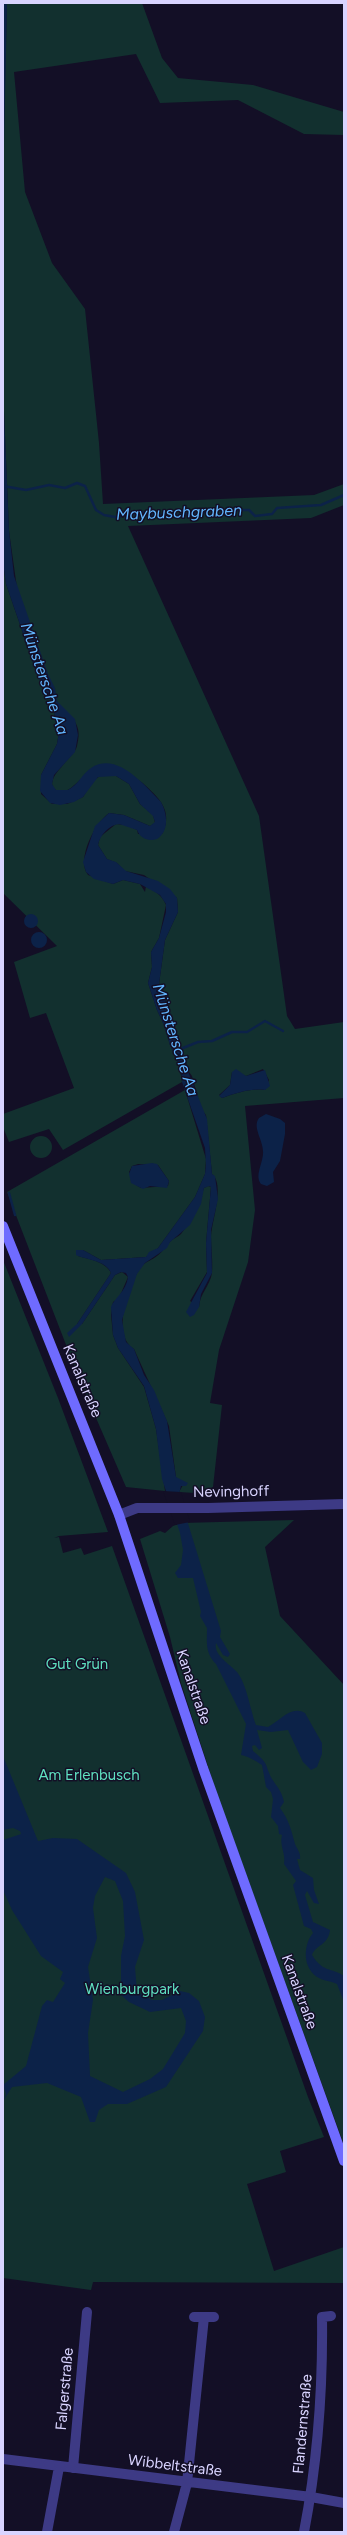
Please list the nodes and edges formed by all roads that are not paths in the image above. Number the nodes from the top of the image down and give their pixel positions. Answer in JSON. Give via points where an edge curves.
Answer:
{"nodes":[{"id":1,"x":3,"y":1226,"type":"edge"},
{"id":2,"x":344,"y":1504,"type":"edge"},
{"id":3,"x":119,"y":1515,"type":"junction"},
{"id":4,"x":344,"y":2161,"type":"edge"},
{"id":5,"x":87,"y":2312,"type":"dead end"},
{"id":6,"x":204,"y":2317,"type":"dead end"},
{"id":7,"x":322,"y":2317,"type":"dead end"},
{"id":8,"x":3,"y":2459,"type":"edge"},
{"id":9,"x":60,"y":2467,"type":"junction"},
{"id":10,"x":73,"y":2468,"type":"junction"},
{"id":11,"x":187,"y":2483,"type":"junction"},
{"id":12,"x":310,"y":2497,"type":"junction"},
{"id":13,"x":344,"y":2503,"type":"edge"},
{"id":14,"x":47,"y":2532,"type":"edge"},
{"id":15,"x":174,"y":2532,"type":"edge"},
{"id":16,"x":304,"y":2532,"type":"edge"}],
"edges":[{"from":1,"to":3,"type":"main road","name":"Kanalstraße"},
{"from":2,"to":3,"type":"street","name":"Nevinghoff","via":[[155,1507],[137,1508]]},
{"from":3,"to":4,"type":"main road","name":"Kanalstraße","via":[[203,1768]]},
{"from":5,"to":10,"type":"street","name":"Falgerstraße"},
{"from":6,"to":11,"type":"street"},
{"from":7,"to":12,"type":"street","name":"Flandernstraße","via":[[323,2380]]},
{"from":8,"to":9,"type":"street","name":"Wibbeltstraße"},
{"from":9,"to":10,"type":"street","name":"Wibbeltstraße"},
{"from":9,"to":14,"type":"street"},
{"from":10,"to":11,"type":"street","name":"Wibbeltstraße"},
{"from":11,"to":12,"type":"street","name":"Wibbeltstraße"},
{"from":11,"to":15,"type":"street"},
{"from":12,"to":13,"type":"street","name":"Wibbeltstraße"},
{"from":12,"to":16,"type":"street","name":"Flandernstraße"}]}
